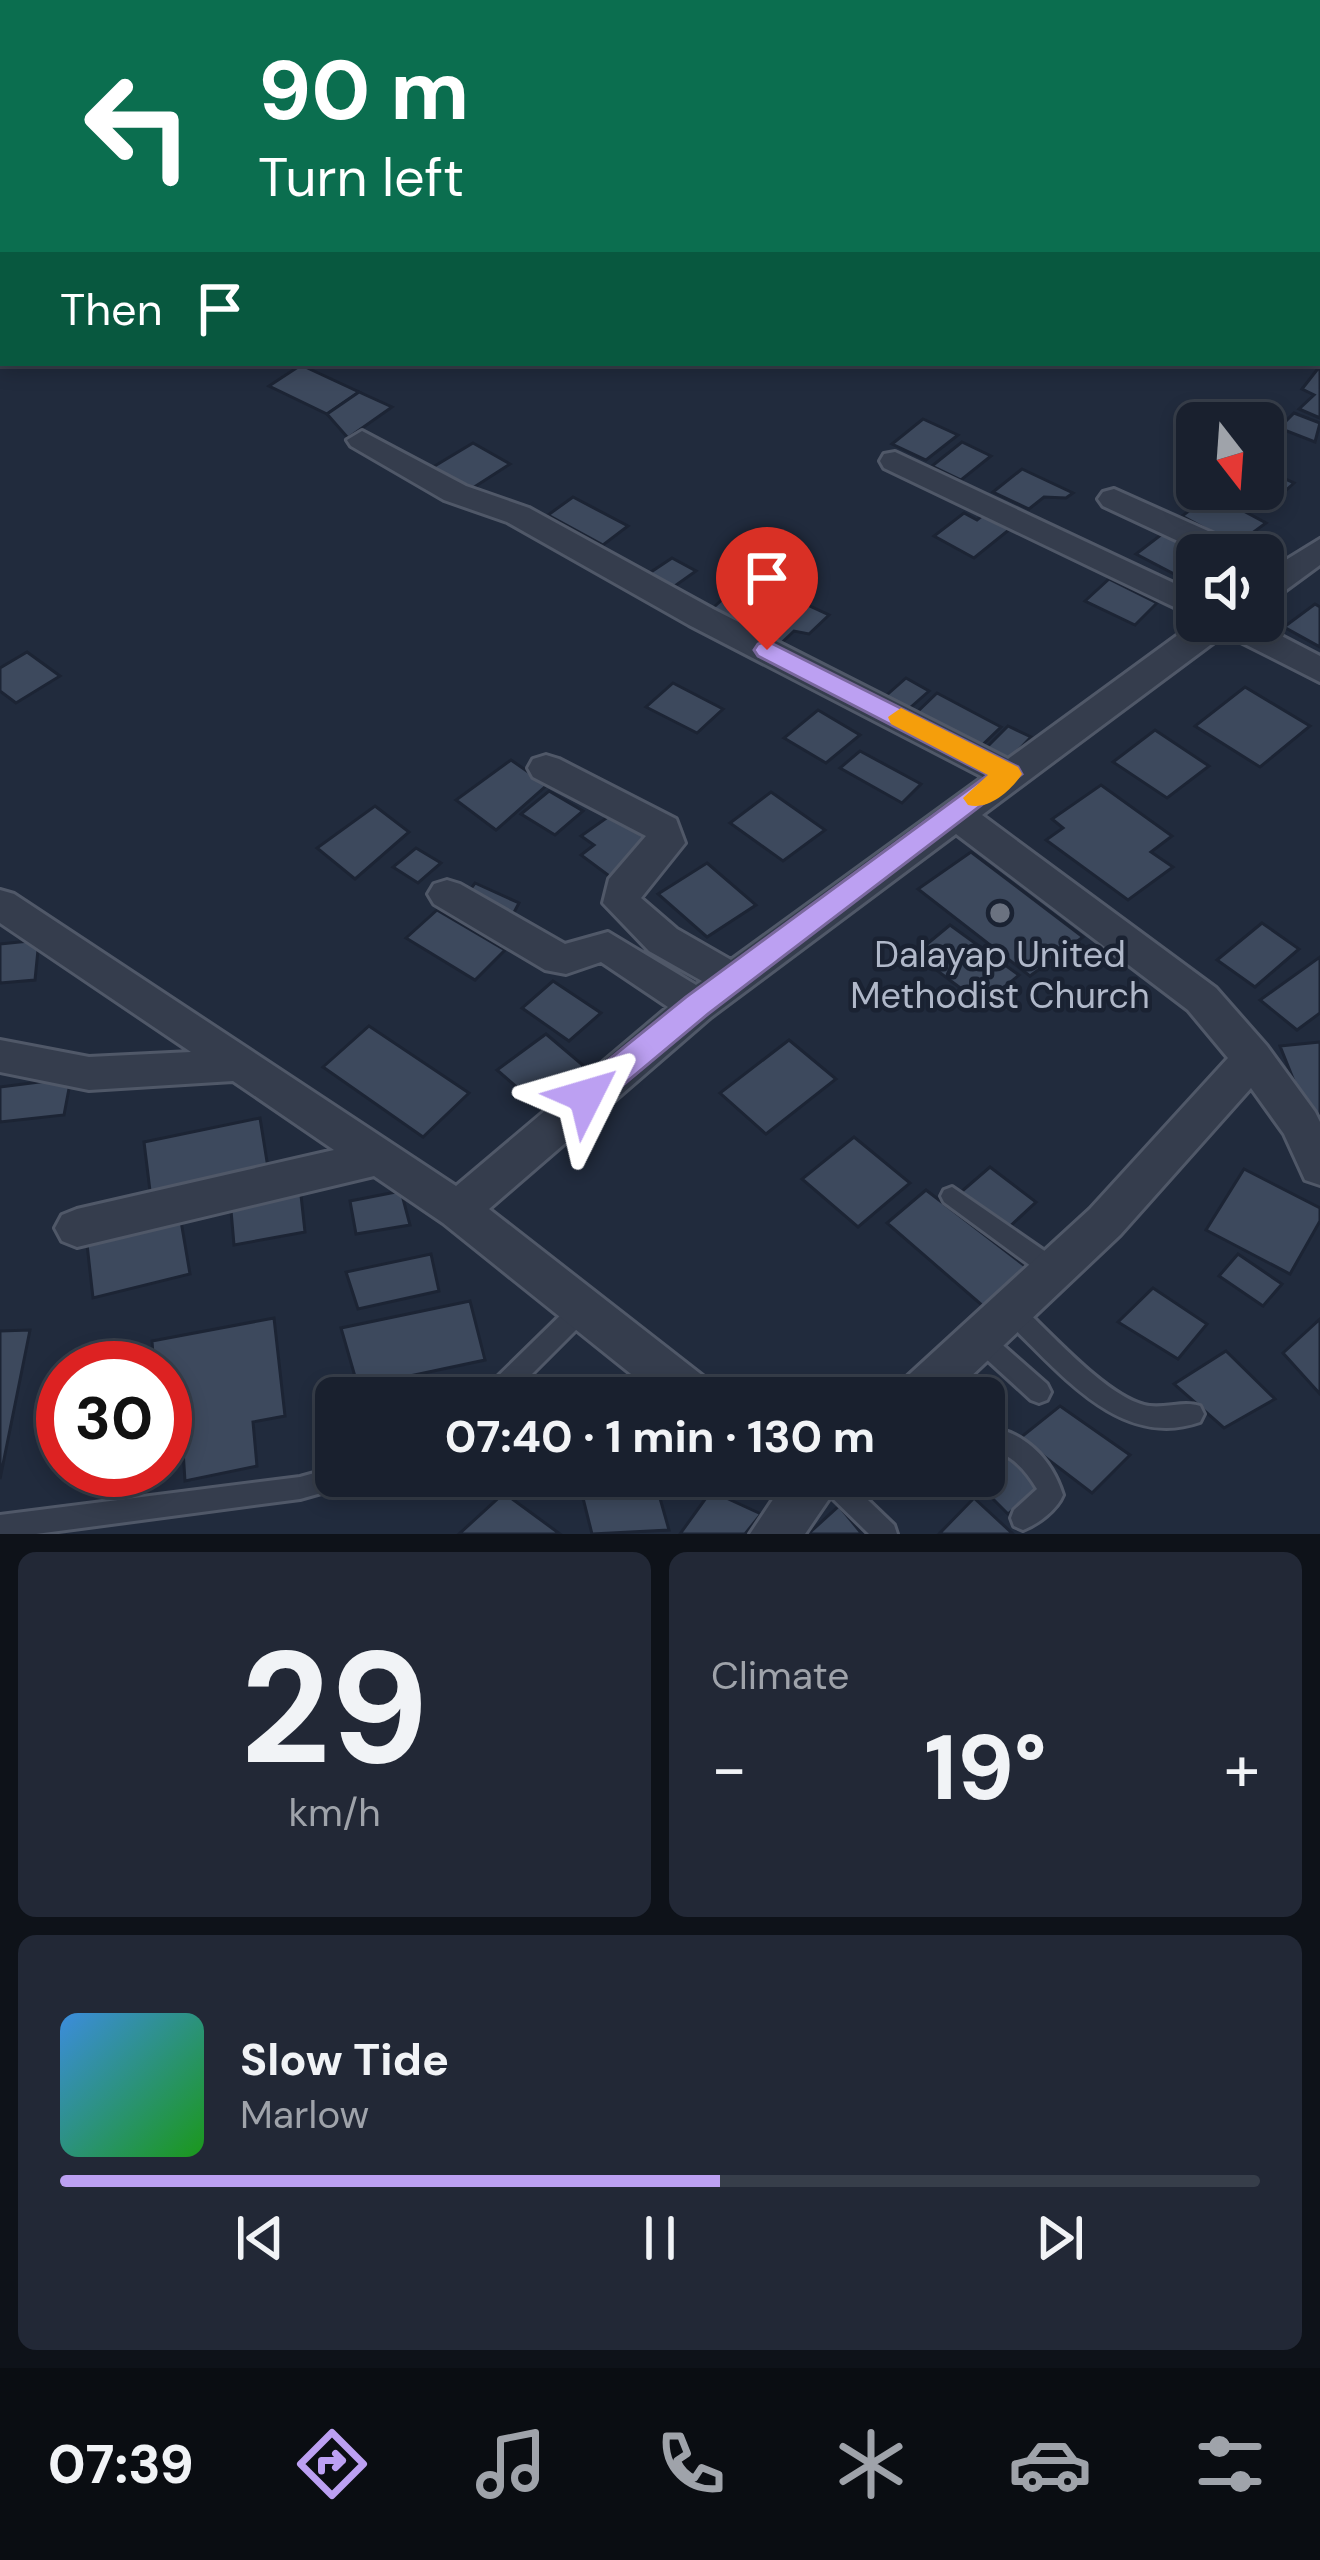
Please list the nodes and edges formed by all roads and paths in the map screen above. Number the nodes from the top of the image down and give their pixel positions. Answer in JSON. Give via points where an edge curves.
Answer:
{"nodes":[{"id":1,"x":362,"y":440,"type":"dead end"},
{"id":2,"x":896,"y":461,"type":"dead end"},
{"id":3,"x":1114,"y":499,"type":"dead end"},
{"id":4,"x":1190,"y":534,"type":"edge"},
{"id":5,"x":1320,"y":548,"type":"edge"},
{"id":6,"x":1284,"y":569,"type":"edge"},
{"id":7,"x":1176,"y":597,"type":"edge"},
{"id":8,"x":1193,"y":642,"type":"edge"},
{"id":9,"x":1265,"y":642,"type":"edge"},
{"id":10,"x":1320,"y":670,"type":"edge"},
{"id":11,"x":546,"y":768,"type":"dead end"},
{"id":12,"x":1008,"y":774,"type":"junction"},
{"id":13,"x":955,"y":814,"type":"junction"},
{"id":14,"x":447,"y":894,"type":"dead end"},
{"id":15,"x":0,"y":904,"type":"edge"},
{"id":16,"x":732,"y":980,"type":"junction"},
{"id":17,"x":697,"y":1006,"type":"junction"},
{"id":18,"x":0,"y":1056,"type":"edge"},
{"id":19,"x":1252,"y":1058,"type":"junction"},
{"id":20,"x":242,"y":1064,"type":"junction"},
{"id":21,"x":380,"y":1157,"type":"junction"},
{"id":22,"x":1320,"y":1167,"type":"edge"},
{"id":23,"x":952,"y":1196,"type":"dead end"},
{"id":24,"x":458,"y":1210,"type":"junction"},
{"id":25,"x":76,"y":1228,"type":"dead end"},
{"id":26,"x":1054,"y":1270,"type":"junction"},
{"id":27,"x":580,"y":1310,"type":"junction"},
{"id":28,"x":1011,"y":1311,"type":"junction"},
{"id":29,"x":981,"y":1340,"type":"junction"},
{"id":30,"x":513,"y":1377,"type":"edge"},
{"id":31,"x":668,"y":1377,"type":"edge"},
{"id":32,"x":940,"y":1377,"type":"edge"},
{"id":33,"x":1039,"y":1392,"type":"dead end"},
{"id":34,"x":1192,"y":1414,"type":"dead end"},
{"id":35,"x":1005,"y":1441,"type":"edge"},
{"id":36,"x":315,"y":1484,"type":"edge"},
{"id":37,"x":801,"y":1497,"type":"edge"},
{"id":38,"x":836,"y":1497,"type":"edge"},
{"id":39,"x":1023,"y":1518,"type":"dead end"},
{"id":40,"x":0,"y":1527,"type":"edge"},
{"id":41,"x":885,"y":1533,"type":"edge"},
{"id":42,"x":774,"y":1534,"type":"edge"}],
"edges":[{"from":1,"to":12,"type":"street"},
{"from":2,"to":7,"type":"street"},
{"from":3,"to":4,"type":"street"},
{"from":5,"to":6,"type":"street"},
{"from":8,"to":12,"type":"street"},
{"from":9,"to":10,"type":"street"},
{"from":11,"to":16,"type":"street","via":[[663,829],[666,843],[622,889],[622,903],[686,957]]},
{"from":12,"to":13,"type":"street"},
{"from":13,"to":16,"type":"street"},
{"from":13,"to":19,"type":"street","via":[[1202,999]]},
{"from":14,"to":17,"type":"street","via":[[559,959],[608,946]]},
{"from":15,"to":20,"type":"street"},
{"from":16,"to":17,"type":"street"},
{"from":17,"to":24,"type":"street"},
{"from":18,"to":20,"type":"street","via":[[99,1076]]},
{"from":19,"to":22,"type":"street"},
{"from":19,"to":26,"type":"street"},
{"from":20,"to":21,"type":"street"},
{"from":21,"to":24,"type":"street"},
{"from":21,"to":25,"type":"street"},
{"from":23,"to":26,"type":"lane"},
{"from":24,"to":27,"type":"street"},
{"from":26,"to":28,"type":"street"},
{"from":27,"to":30,"type":"lane"},
{"from":27,"to":31,"type":"street"},
{"from":28,"to":29,"type":"street"},
{"from":28,"to":34,"type":"lane","via":[[1112,1404],[1150,1418]]},
{"from":29,"to":32,"type":"street"},
{"from":29,"to":33,"type":"lane"},
{"from":35,"to":39,"type":"lane","via":[[1049,1482],[1051,1495]]},
{"from":36,"to":40,"type":"lane"},
{"from":37,"to":42,"type":"street"},
{"from":38,"to":41,"type":"lane"}]}
